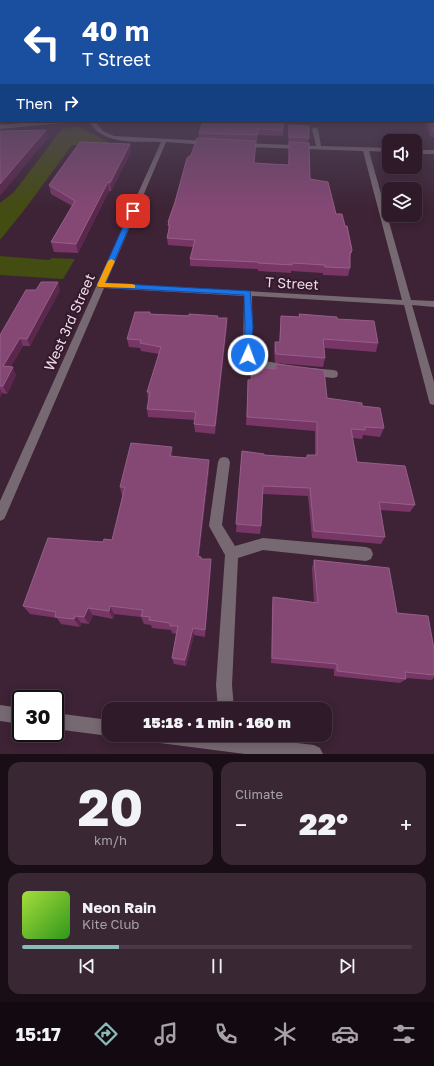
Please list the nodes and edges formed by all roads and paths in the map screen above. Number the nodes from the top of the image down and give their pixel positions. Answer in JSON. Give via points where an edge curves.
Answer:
{"nodes":[{"id":1,"x":150,"y":140,"type":"edge"},
{"id":2,"x":317,"y":140,"type":"edge"},
{"id":3,"x":164,"y":141,"type":"junction"},
{"id":4,"x":211,"y":143,"type":"edge"},
{"id":5,"x":234,"y":144,"type":"edge"},
{"id":6,"x":319,"y":148,"type":"junction"},
{"id":7,"x":366,"y":150,"type":"junction"},
{"id":8,"x":382,"y":150,"type":"edge"},
{"id":9,"x":422,"y":152,"type":"edge"},
{"id":10,"x":434,"y":152,"type":"edge"},
{"id":11,"x":100,"y":285,"type":"junction"},
{"id":12,"x":248,"y":293,"type":"junction"},
{"id":13,"x":407,"y":302,"type":"junction"},
{"id":14,"x":434,"y":304,"type":"edge"},
{"id":15,"x":333,"y":374,"type":"dead end"},
{"id":16,"x":434,"y":401,"type":"edge"},
{"id":17,"x":224,"y":462,"type":"dead end"},
{"id":18,"x":0,"y":515,"type":"edge"},
{"id":19,"x":232,"y":554,"type":"junction"},
{"id":20,"x":366,"y":554,"type":"dead end"},
{"id":21,"x":225,"y":702,"type":"edge"},
{"id":22,"x":0,"y":713,"type":"edge"},
{"id":23,"x":12,"y":715,"type":"edge"},
{"id":24,"x":64,"y":722,"type":"edge"},
{"id":25,"x":102,"y":727,"type":"edge"},
{"id":26,"x":240,"y":742,"type":"edge"},
{"id":27,"x":314,"y":754,"type":"edge"}],
"edges":[{"from":1,"to":3,"type":"street"},
{"from":2,"to":6,"type":"street"},
{"from":3,"to":4,"type":"street"},
{"from":3,"to":11,"type":"street","name":"West 3rd Street"},
{"from":5,"to":6,"type":"street"},
{"from":6,"to":7,"type":"street"},
{"from":7,"to":8,"type":"street"},
{"from":7,"to":13,"type":"street"},
{"from":9,"to":10,"type":"street"},
{"from":11,"to":12,"type":"street","name":"T Street"},
{"from":11,"to":18,"type":"street","name":"West 3rd Street"},
{"from":12,"to":13,"type":"street","name":"T Street"},
{"from":12,"to":15,"type":"street","via":[[248,355],[258,363],[280,369]]},
{"from":13,"to":14,"type":"street","name":"T Street"},
{"from":13,"to":16,"type":"street"},
{"from":17,"to":19,"type":"street","via":[[215,526]]},
{"from":19,"to":20,"type":"street","via":[[263,544]]},
{"from":19,"to":21,"type":"street","via":[[224,685]]},
{"from":22,"to":23,"type":"street"},
{"from":24,"to":25,"type":"street"},
{"from":26,"to":27,"type":"street"}]}
